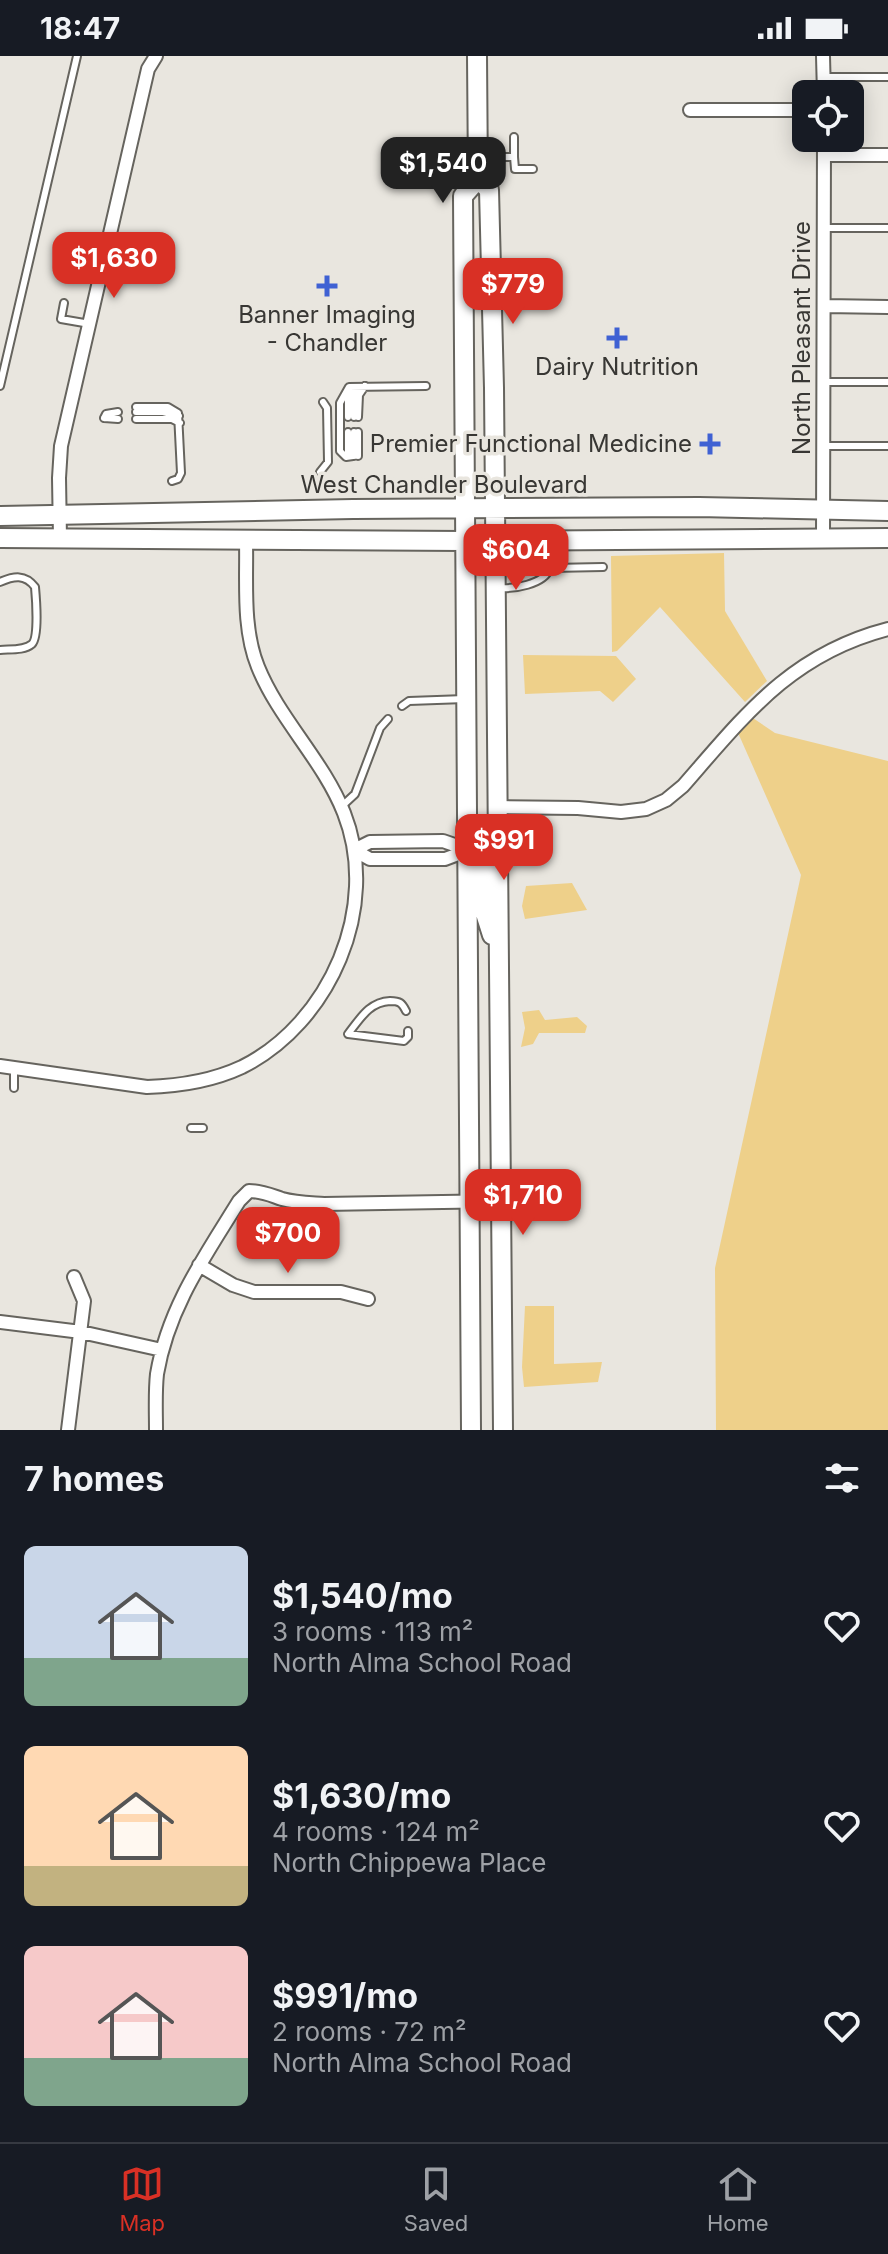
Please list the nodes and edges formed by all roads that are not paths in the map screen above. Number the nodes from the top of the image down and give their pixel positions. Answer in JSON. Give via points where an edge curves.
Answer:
{"nodes":[{"id":1,"x":77,"y":56,"type":"edge"},
{"id":2,"x":156,"y":56,"type":"edge"},
{"id":3,"x":477,"y":56,"type":"edge"},
{"id":4,"x":823,"y":56,"type":"edge"},
{"id":5,"x":824,"y":77,"type":"joint"},
{"id":6,"x":888,"y":77,"type":"edge"},
{"id":7,"x":690,"y":110,"type":"dead end"},
{"id":8,"x":792,"y":110,"type":"edge"},
{"id":9,"x":514,"y":137,"type":"dead end"},
{"id":10,"x":824,"y":155,"type":"joint"},
{"id":11,"x":888,"y":155,"type":"edge"},
{"id":12,"x":478,"y":157,"type":"junction"},
{"id":13,"x":514,"y":157,"type":"junction"},
{"id":14,"x":533,"y":169,"type":"dead end"},
{"id":15,"x":478,"y":179,"type":"junction"},
{"id":16,"x":825,"y":228,"type":"junction"},
{"id":17,"x":888,"y":228,"type":"edge"},
{"id":18,"x":64,"y":303,"type":"dead end"},
{"id":19,"x":825,"y":306,"type":"junction"},
{"id":20,"x":888,"y":307,"type":"edge"},
{"id":21,"x":90,"y":324,"type":"junction"},
{"id":22,"x":825,"y":382,"type":"junction"},
{"id":23,"x":888,"y":382,"type":"edge"},
{"id":24,"x":0,"y":386,"type":"edge"},
{"id":25,"x":360,"y":386,"type":"junction"},
{"id":26,"x":426,"y":386,"type":"dead end"},
{"id":27,"x":323,"y":402,"type":"dead end"},
{"id":28,"x":105,"y":416,"type":"joint"},
{"id":29,"x":180,"y":420,"type":"junction"},
{"id":30,"x":353,"y":432,"type":"dead end"},
{"id":31,"x":825,"y":446,"type":"junction"},
{"id":32,"x":888,"y":446,"type":"edge"},
{"id":33,"x":320,"y":472,"type":"dead end"},
{"id":34,"x":172,"y":481,"type":"dead end"},
{"id":35,"x":464,"y":509,"type":"junction"},
{"id":36,"x":494,"y":509,"type":"junction"},
{"id":37,"x":824,"y":510,"type":"junction"},
{"id":38,"x":888,"y":511,"type":"edge"},
{"id":39,"x":60,"y":515,"type":"junction"},
{"id":40,"x":0,"y":516,"type":"edge"},
{"id":41,"x":0,"y":538,"type":"edge"},
{"id":42,"x":60,"y":538,"type":"junction"},
{"id":43,"x":888,"y":538,"type":"edge"},
{"id":44,"x":823,"y":539,"type":"junction"},
{"id":45,"x":246,"y":540,"type":"junction"},
{"id":46,"x":464,"y":541,"type":"junction"},
{"id":47,"x":494,"y":541,"type":"junction"},
{"id":48,"x":551,"y":541,"type":"junction"},
{"id":49,"x":603,"y":567,"type":"dead end"},
{"id":50,"x":551,"y":568,"type":"junction"},
{"id":51,"x":0,"y":582,"type":"edge"},
{"id":52,"x":494,"y":588,"type":"junction"},
{"id":53,"x":888,"y":629,"type":"edge"},
{"id":54,"x":0,"y":650,"type":"edge"},
{"id":55,"x":466,"y":698,"type":"junction"},
{"id":56,"x":402,"y":706,"type":"dead end"},
{"id":57,"x":388,"y":719,"type":"dead end"},
{"id":58,"x":341,"y":807,"type":"junction"},
{"id":59,"x":496,"y":807,"type":"junction"},
{"id":60,"x":354,"y":850,"type":"junction"},
{"id":61,"x":469,"y":850,"type":"junction"},
{"id":62,"x":497,"y":953,"type":"junction"},
{"id":63,"x":406,"y":1011,"type":"dead end"},
{"id":64,"x":408,"y":1031,"type":"dead end"},
{"id":65,"x":0,"y":1066,"type":"edge"},
{"id":66,"x":14,"y":1068,"type":"junction"},
{"id":67,"x":14,"y":1088,"type":"dead end"},
{"id":68,"x":191,"y":1128,"type":"dead end"},
{"id":69,"x":203,"y":1128,"type":"dead end"},
{"id":70,"x":502,"y":1201,"type":"junction"},
{"id":71,"x":469,"y":1202,"type":"junction"},
{"id":72,"x":199,"y":1265,"type":"junction"},
{"id":73,"x":74,"y":1277,"type":"dead end"},
{"id":74,"x":368,"y":1299,"type":"dead end"},
{"id":75,"x":0,"y":1322,"type":"edge"},
{"id":76,"x":81,"y":1332,"type":"junction"},
{"id":77,"x":162,"y":1350,"type":"junction"},
{"id":78,"x":68,"y":1430,"type":"edge"},
{"id":79,"x":156,"y":1430,"type":"edge"},
{"id":80,"x":471,"y":1430,"type":"edge"},
{"id":81,"x":503,"y":1430,"type":"edge"}],
"edges":[{"from":1,"to":24,"type":"lane"},
{"from":2,"to":21,"type":"street","via":[[148,69]]},
{"from":3,"to":12,"type":"main road"},
{"from":4,"to":5,"type":"street"},
{"from":5,"to":6,"type":"lane"},
{"from":7,"to":8,"type":"street"},
{"from":9,"to":13,"type":"lane"},
{"from":10,"to":11,"type":"street"},
{"from":10,"to":16,"type":"street","name":"North Pleasant Drive"},
{"from":12,"to":13,"type":"lane"},
{"from":12,"to":15,"type":"main road"},
{"from":13,"to":14,"type":"lane","via":[[515,169]]},
{"from":15,"to":35,"type":"main road","via":[[463,196]]},
{"from":15,"to":36,"type":"main road","via":[[489,190]]},
{"from":16,"to":17,"type":"lane"},
{"from":16,"to":19,"type":"street","name":"North Pleasant Drive"},
{"from":18,"to":21,"type":"lane","via":[[61,319]]},
{"from":19,"to":20,"type":"street"},
{"from":19,"to":22,"type":"street","name":"North Pleasant Drive"},
{"from":21,"to":39,"type":"street","via":[[61,446]]},
{"from":22,"to":23,"type":"lane"},
{"from":22,"to":31,"type":"street","name":"North Pleasant Drive"},
{"from":25,"to":25,"type":"lane","via":[[359,395],[353,417],[348,393]]},
{"from":25,"to":26,"type":"lane"},
{"from":25,"to":30,"type":"lane","via":[[343,394],[340,403],[341,454],[353,456]]},
{"from":27,"to":33,"type":"lane","via":[[328,462]]},
{"from":28,"to":28,"type":"lane","via":[[118,412]]},
{"from":29,"to":29,"type":"lane","via":[[172,419],[136,413],[168,407]]},
{"from":29,"to":34,"type":"lane","via":[[181,473]]},
{"from":31,"to":32,"type":"lane"},
{"from":31,"to":37,"type":"street","name":"North Pleasant Drive"},
{"from":35,"to":36,"type":"main road","name":"West Chandler Boulevard"},
{"from":35,"to":39,"type":"main road","name":"West Chandler Boulevard"},
{"from":35,"to":46,"type":"main road"},
{"from":36,"to":37,"type":"main road","name":"West Chandler Boulevard"},
{"from":36,"to":47,"type":"main road"},
{"from":37,"to":38,"type":"main road","name":"West Chandler Boulevard"},
{"from":37,"to":44,"type":"street","name":"North Pleasant Drive"},
{"from":39,"to":40,"type":"main road","name":"West Chandler Boulevard"},
{"from":39,"to":42,"type":"street"},
{"from":41,"to":42,"type":"main road"},
{"from":42,"to":45,"type":"main road"},
{"from":43,"to":44,"type":"main road"},
{"from":44,"to":48,"type":"main road"},
{"from":45,"to":46,"type":"main road"},
{"from":45,"to":58,"type":"street","via":[[248,627],[257,666]]},
{"from":46,"to":47,"type":"main road"},
{"from":46,"to":55,"type":"main road"},
{"from":47,"to":48,"type":"main road"},
{"from":47,"to":52,"type":"main road"},
{"from":48,"to":50,"type":"lane"},
{"from":49,"to":50,"type":"lane"},
{"from":50,"to":52,"type":"lane","via":[[543,578],[512,589]]},
{"from":51,"to":54,"type":"lane","via":[[20,577],[35,587],[36,633],[30,646]]},
{"from":52,"to":59,"type":"main road"},
{"from":53,"to":59,"type":"street","via":[[826,654],[773,687],[666,800],[621,812]]},
{"from":55,"to":56,"type":"lane","via":[[409,701]]},
{"from":55,"to":61,"type":"main road"},
{"from":57,"to":58,"type":"lane","via":[[355,794]]},
{"from":58,"to":60,"type":"street"},
{"from":59,"to":62,"type":"main road"},
{"from":60,"to":61,"type":"street","via":[[370,842],[443,841]]},
{"from":60,"to":66,"type":"street","via":[[353,918],[329,983],[304,1019],[261,1055],[221,1075],[171,1086],[125,1085]]},
{"from":61,"to":62,"type":"main road","via":[[482,862],[484,910]]},
{"from":61,"to":71,"type":"main road"},
{"from":62,"to":70,"type":"main road"},
{"from":63,"to":64,"type":"lane","via":[[397,1001],[379,1002],[348,1034],[404,1041]]},
{"from":65,"to":66,"type":"street"},
{"from":66,"to":67,"type":"lane"},
{"from":68,"to":69,"type":"lane"},
{"from":70,"to":71,"type":"street"},
{"from":70,"to":81,"type":"main road"},
{"from":71,"to":72,"type":"street","via":[[324,1204],[249,1191]]},
{"from":71,"to":80,"type":"main road"},
{"from":72,"to":74,"type":"street","via":[[254,1292],[341,1292]]},
{"from":72,"to":77,"type":"street"},
{"from":73,"to":76,"type":"street","via":[[84,1301]]},
{"from":75,"to":76,"type":"street"},
{"from":76,"to":77,"type":"street"},
{"from":76,"to":78,"type":"street"},
{"from":77,"to":79,"type":"street"}]}
